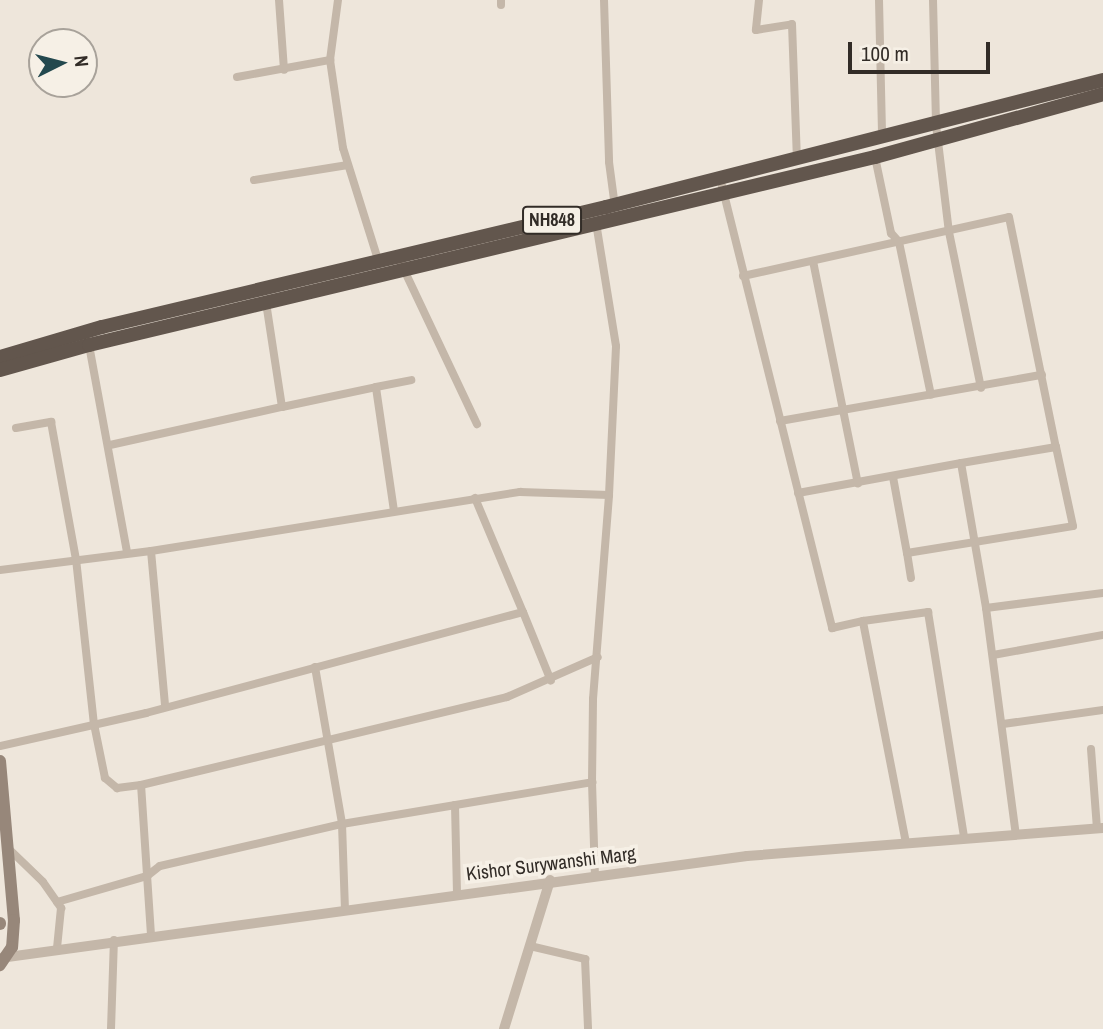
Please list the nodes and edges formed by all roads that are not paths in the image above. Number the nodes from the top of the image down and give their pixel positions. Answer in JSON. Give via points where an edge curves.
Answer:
{"nodes":[{"id":1,"x":279,"y":0,"type":"edge"},
{"id":2,"x":338,"y":0,"type":"edge"},
{"id":3,"x":604,"y":0,"type":"edge"},
{"id":4,"x":759,"y":0,"type":"edge"},
{"id":5,"x":879,"y":0,"type":"edge"},
{"id":6,"x":933,"y":0,"type":"edge"},
{"id":7,"x":330,"y":60,"type":"junction"},
{"id":8,"x":284,"y":70,"type":"junction"},
{"id":9,"x":237,"y":77,"type":"dead end"},
{"id":10,"x":1103,"y":80,"type":"edge"},
{"id":11,"x":1103,"y":94,"type":"edge"},
{"id":12,"x":937,"y":132,"type":"junction"},
{"id":13,"x":882,"y":138,"type":"junction"},
{"id":14,"x":876,"y":157,"type":"junction"},
{"id":15,"x":797,"y":159,"type":"junction"},
{"id":16,"x":348,"y":165,"type":"junction"},
{"id":17,"x":720,"y":178,"type":"junction"},
{"id":18,"x":254,"y":180,"type":"dead end"},
{"id":19,"x":724,"y":194,"type":"junction"},
{"id":20,"x":615,"y":204,"type":"junction"},
{"id":21,"x":593,"y":210,"type":"junction"},
{"id":22,"x":618,"y":221,"type":"junction"},
{"id":23,"x":532,"y":225,"type":"junction"},
{"id":24,"x":597,"y":226,"type":"junction"},
{"id":25,"x":949,"y":232,"type":"junction"},
{"id":26,"x":536,"y":240,"type":"junction"},
{"id":27,"x":464,"y":241,"type":"junction"},
{"id":28,"x":899,"y":242,"type":"junction"},
{"id":29,"x":467,"y":256,"type":"junction"},
{"id":30,"x":398,"y":257,"type":"junction"},
{"id":31,"x":813,"y":261,"type":"junction"},
{"id":32,"x":381,"y":269,"type":"junction"},
{"id":33,"x":404,"y":271,"type":"junction"},
{"id":34,"x":743,"y":276,"type":"junction"},
{"id":35,"x":266,"y":303,"type":"junction"},
{"id":36,"x":89,"y":345,"type":"junction"},
{"id":37,"x":40,"y":352,"type":"junction"},
{"id":38,"x":0,"y":357,"type":"edge"},
{"id":39,"x":0,"y":370,"type":"edge"},
{"id":40,"x":1042,"y":375,"type":"junction"},
{"id":41,"x":411,"y":380,"type":"dead end"},
{"id":42,"x":376,"y":387,"type":"junction"},
{"id":43,"x":981,"y":388,"type":"junction"},
{"id":44,"x":931,"y":395,"type":"junction"},
{"id":45,"x":282,"y":407,"type":"junction"},
{"id":46,"x":844,"y":410,"type":"junction"},
{"id":47,"x":780,"y":421,"type":"junction"},
{"id":48,"x":477,"y":424,"type":"dead end"},
{"id":49,"x":16,"y":428,"type":"dead end"},
{"id":50,"x":110,"y":445,"type":"junction"},
{"id":51,"x":1056,"y":447,"type":"junction"},
{"id":52,"x":961,"y":463,"type":"junction"},
{"id":53,"x":893,"y":477,"type":"junction"},
{"id":54,"x":858,"y":484,"type":"junction"},
{"id":55,"x":797,"y":493,"type":"junction"},
{"id":56,"x":610,"y":495,"type":"junction"},
{"id":57,"x":475,"y":499,"type":"junction"},
{"id":58,"x":394,"y":511,"type":"junction"},
{"id":59,"x":976,"y":540,"type":"junction"},
{"id":60,"x":151,"y":551,"type":"junction"},
{"id":61,"x":127,"y":553,"type":"junction"},
{"id":62,"x":907,"y":553,"type":"junction"},
{"id":63,"x":76,"y":559,"type":"junction"},
{"id":64,"x":0,"y":570,"type":"edge"},
{"id":65,"x":911,"y":578,"type":"dead end"},
{"id":66,"x":1103,"y":593,"type":"edge"},
{"id":67,"x":986,"y":608,"type":"junction"},
{"id":68,"x":523,"y":612,"type":"junction"},
{"id":69,"x":863,"y":621,"type":"junction"},
{"id":70,"x":1103,"y":635,"type":"edge"},
{"id":71,"x":993,"y":655,"type":"junction"},
{"id":72,"x":598,"y":657,"type":"junction"},
{"id":73,"x":314,"y":667,"type":"junction"},
{"id":74,"x":551,"y":681,"type":"junction"},
{"id":75,"x":164,"y":706,"type":"junction"},
{"id":76,"x":1103,"y":710,"type":"edge"},
{"id":77,"x":94,"y":724,"type":"junction"},
{"id":78,"x":1003,"y":724,"type":"junction"},
{"id":79,"x":327,"y":740,"type":"junction"},
{"id":80,"x":0,"y":746,"type":"edge"},
{"id":81,"x":1091,"y":749,"type":"dead end"},
{"id":82,"x":0,"y":761,"type":"edge"},
{"id":83,"x":592,"y":782,"type":"junction"},
{"id":84,"x":141,"y":785,"type":"junction"},
{"id":85,"x":455,"y":805,"type":"junction"},
{"id":86,"x":342,"y":824,"type":"junction"},
{"id":87,"x":1100,"y":828,"type":"edge"},
{"id":88,"x":1017,"y":835,"type":"junction"},
{"id":89,"x":964,"y":838,"type":"junction"},
{"id":90,"x":906,"y":843,"type":"junction"},
{"id":91,"x":5,"y":844,"type":"junction"},
{"id":92,"x":595,"y":875,"type":"junction"},
{"id":93,"x":147,"y":876,"type":"junction"},
{"id":94,"x":550,"y":880,"type":"junction"},
{"id":95,"x":457,"y":893,"type":"junction"},
{"id":96,"x":57,"y":902,"type":"junction"},
{"id":97,"x":345,"y":908,"type":"junction"},
{"id":98,"x":151,"y":935,"type":"junction"},
{"id":99,"x":114,"y":940,"type":"junction"},
{"id":100,"x":530,"y":946,"type":"junction"},
{"id":101,"x":57,"y":948,"type":"junction"},
{"id":102,"x":2,"y":961,"type":"edge"},
{"id":103,"x":111,"y":1029,"type":"edge"},
{"id":104,"x":504,"y":1029,"type":"edge"},
{"id":105,"x":588,"y":1029,"type":"edge"}],
"edges":[{"from":1,"to":8,"type":"street"},
{"from":2,"to":7,"type":"street"},
{"from":3,"to":20,"type":"street"},
{"from":4,"to":15,"type":"street","via":[[756,30],[792,24]]},
{"from":5,"to":13,"type":"street"},
{"from":6,"to":12,"type":"street"},
{"from":7,"to":8,"type":"street"},
{"from":7,"to":16,"type":"street"},
{"from":8,"to":9,"type":"street"},
{"from":10,"to":12,"type":"highway","number":"NH848"},
{"from":11,"to":12,"type":"highway","number":"NH848"},
{"from":12,"to":13,"type":"highway","number":"NH848"},
{"from":12,"to":14,"type":"highway","number":"NH848"},
{"from":12,"to":25,"type":"street"},
{"from":13,"to":15,"type":"highway","number":"NH848"},
{"from":14,"to":19,"type":"highway","number":"NH848"},
{"from":14,"to":28,"type":"street","via":[[891,233]]},
{"from":15,"to":17,"type":"highway","number":"NH848"},
{"from":16,"to":18,"type":"street"},
{"from":16,"to":32,"type":"street"},
{"from":17,"to":19,"type":"street"},
{"from":17,"to":20,"type":"highway","number":"NH848"},
{"from":19,"to":22,"type":"highway","number":"NH848"},
{"from":19,"to":34,"type":"street"},
{"from":20,"to":21,"type":"highway","number":"NH848"},
{"from":20,"to":22,"type":"street"},
{"from":21,"to":23,"type":"highway","number":"NH848"},
{"from":21,"to":24,"type":"street"},
{"from":22,"to":24,"type":"highway","number":"NH848"},
{"from":23,"to":26,"type":"highway"},
{"from":23,"to":27,"type":"highway","number":"NH848"},
{"from":24,"to":26,"type":"highway","number":"NH848"},
{"from":24,"to":56,"type":"street","via":[[616,346]]},
{"from":25,"to":28,"type":"street"},
{"from":25,"to":40,"type":"street","via":[[1009,217]]},
{"from":25,"to":43,"type":"street"},
{"from":26,"to":29,"type":"highway","number":"NH848"},
{"from":27,"to":29,"type":"highway"},
{"from":27,"to":30,"type":"highway","number":"NH848"},
{"from":28,"to":31,"type":"street"},
{"from":28,"to":44,"type":"street"},
{"from":29,"to":33,"type":"highway","number":"NH848"},
{"from":30,"to":32,"type":"highway","number":"NH848"},
{"from":30,"to":33,"type":"street"},
{"from":31,"to":34,"type":"street"},
{"from":31,"to":46,"type":"street"},
{"from":32,"to":33,"type":"highway","number":"NH848"},
{"from":32,"to":35,"type":"highway","number":"NH848"},
{"from":32,"to":37,"type":"highway","number":"NH848"},
{"from":33,"to":48,"type":"street"},
{"from":34,"to":47,"type":"street"},
{"from":35,"to":36,"type":"highway","number":"NH848"},
{"from":35,"to":45,"type":"street"},
{"from":36,"to":37,"type":"highway","number":"NH848"},
{"from":36,"to":50,"type":"street"},
{"from":37,"to":38,"type":"highway","number":"NH848"},
{"from":37,"to":39,"type":"highway","number":"NH848"},
{"from":40,"to":43,"type":"street"},
{"from":40,"to":51,"type":"street"},
{"from":41,"to":42,"type":"street"},
{"from":42,"to":45,"type":"street"},
{"from":42,"to":58,"type":"street"},
{"from":43,"to":44,"type":"street"},
{"from":44,"to":46,"type":"street"},
{"from":45,"to":50,"type":"street"},
{"from":46,"to":47,"type":"street"},
{"from":46,"to":54,"type":"street"},
{"from":47,"to":55,"type":"street"},
{"from":49,"to":63,"type":"street","via":[[51,422]]},
{"from":50,"to":61,"type":"street"},
{"from":51,"to":52,"type":"street"},
{"from":51,"to":59,"type":"street","via":[[1073,526]]},
{"from":52,"to":53,"type":"street"},
{"from":52,"to":59,"type":"street"},
{"from":53,"to":54,"type":"street"},
{"from":53,"to":62,"type":"street"},
{"from":54,"to":55,"type":"street"},
{"from":55,"to":69,"type":"street","via":[[832,628]]},
{"from":56,"to":57,"type":"street","via":[[520,492]]},
{"from":56,"to":72,"type":"street"},
{"from":57,"to":58,"type":"street"},
{"from":57,"to":68,"type":"street"},
{"from":58,"to":60,"type":"street"},
{"from":59,"to":62,"type":"street"},
{"from":59,"to":67,"type":"street"},
{"from":60,"to":61,"type":"street"},
{"from":60,"to":75,"type":"street"},
{"from":61,"to":63,"type":"street"},
{"from":62,"to":65,"type":"street"},
{"from":63,"to":64,"type":"street"},
{"from":63,"to":77,"type":"street"},
{"from":66,"to":67,"type":"street"},
{"from":67,"to":71,"type":"street"},
{"from":68,"to":73,"type":"street"},
{"from":68,"to":74,"type":"street"},
{"from":69,"to":89,"type":"street","via":[[928,612]]},
{"from":69,"to":90,"type":"street"},
{"from":70,"to":71,"type":"street"},
{"from":71,"to":78,"type":"street"},
{"from":72,"to":74,"type":"street"},
{"from":72,"to":83,"type":"street"},
{"from":73,"to":75,"type":"street"},
{"from":73,"to":79,"type":"street"},
{"from":74,"to":79,"type":"street","via":[[507,697]]},
{"from":75,"to":77,"type":"street"},
{"from":76,"to":78,"type":"street"},
{"from":77,"to":80,"type":"street"},
{"from":77,"to":84,"type":"street","via":[[105,778],[117,788]]},
{"from":78,"to":88,"type":"street"},
{"from":79,"to":84,"type":"street"},
{"from":79,"to":86,"type":"street"},
{"from":81,"to":87,"type":"street"},
{"from":82,"to":91,"type":"main road"},
{"from":83,"to":85,"type":"street"},
{"from":83,"to":92,"type":"street"},
{"from":84,"to":93,"type":"street"},
{"from":85,"to":86,"type":"street"},
{"from":85,"to":95,"type":"street"},
{"from":86,"to":93,"type":"street","via":[[159,866]]},
{"from":86,"to":97,"type":"street"},
{"from":87,"to":88,"type":"street","name":"Kishor Surywanshi Marg"},
{"from":88,"to":89,"type":"street","name":"Kishor Surywanshi Marg"},
{"from":89,"to":90,"type":"street","name":"Kishor Surywanshi Marg"},
{"from":90,"to":92,"type":"street","name":"Kishor Surywanshi Marg"},
{"from":91,"to":96,"type":"street"},
{"from":91,"to":102,"type":"main road","via":[[14,920],[12,947]]},
{"from":92,"to":94,"type":"street","name":"Kishor Surywanshi Marg"},
{"from":93,"to":96,"type":"street"},
{"from":93,"to":98,"type":"street"},
{"from":94,"to":95,"type":"street","name":"Kishor Surywanshi Marg"},
{"from":94,"to":100,"type":"street"},
{"from":95,"to":97,"type":"street","name":"Kishor Surywanshi Marg"},
{"from":96,"to":101,"type":"street","via":[[62,927]]},
{"from":97,"to":98,"type":"street","name":"Kishor Surywanshi Marg"},
{"from":98,"to":99,"type":"street","name":"Kishor Surywanshi Marg"},
{"from":99,"to":101,"type":"street","name":"Kishor Surywanshi Marg"},
{"from":99,"to":103,"type":"street"},
{"from":100,"to":104,"type":"street"},
{"from":100,"to":105,"type":"street","via":[[585,958]]},
{"from":101,"to":102,"type":"street","name":"Kishor Surywanshi Marg"}]}
